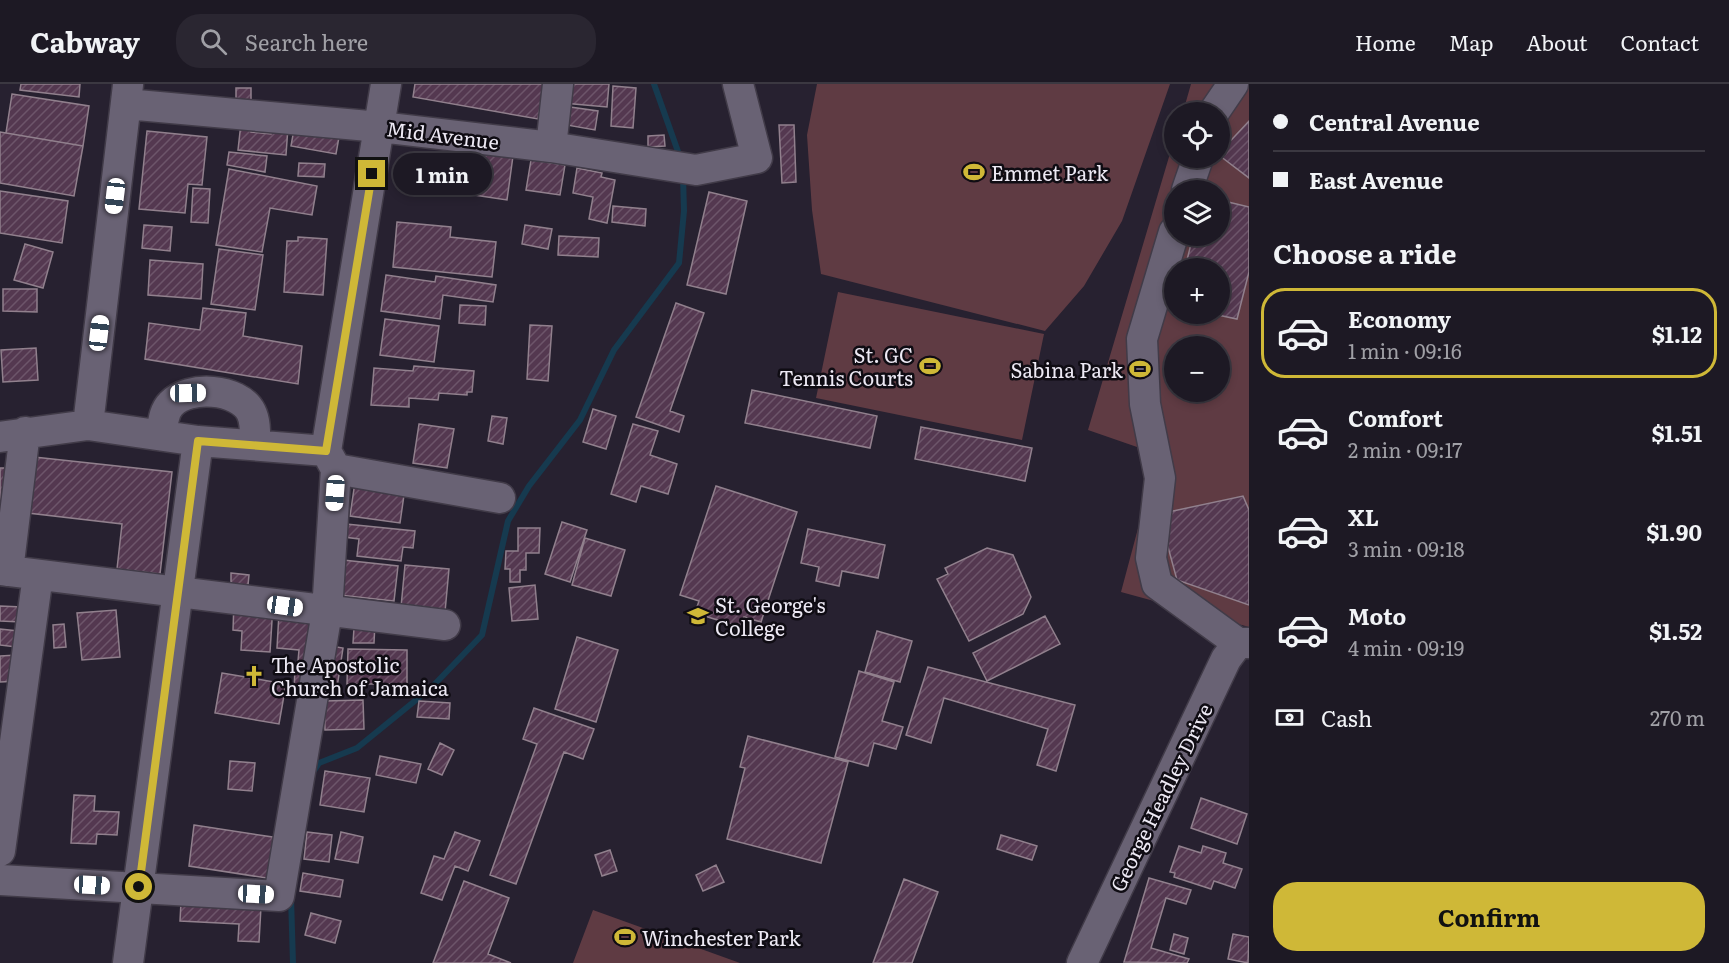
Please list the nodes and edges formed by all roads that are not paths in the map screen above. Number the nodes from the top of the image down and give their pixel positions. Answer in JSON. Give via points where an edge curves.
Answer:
{"nodes":[{"id":1,"x":386,"y":84,"type":"edge"},
{"id":2,"x":558,"y":84,"type":"edge"},
{"id":3,"x":738,"y":84,"type":"edge"},
{"id":4,"x":1233,"y":84,"type":"edge"},
{"id":5,"x":127,"y":94,"type":"edge"},
{"id":6,"x":1221,"y":102,"type":"edge"},
{"id":7,"x":380,"y":127,"type":"junction"},
{"id":8,"x":551,"y":147,"type":"junction"},
{"id":9,"x":1170,"y":246,"type":"edge"},
{"id":10,"x":88,"y":425,"type":"junction"},
{"id":11,"x":13,"y":434,"type":"edge"},
{"id":12,"x":161,"y":435,"type":"junction"},
{"id":13,"x":198,"y":441,"type":"junction"},
{"id":14,"x":255,"y":445,"type":"junction"},
{"id":15,"x":331,"y":460,"type":"junction"},
{"id":16,"x":500,"y":498,"type":"dead end"},
{"id":17,"x":4,"y":571,"type":"edge"},
{"id":18,"x":38,"y":575,"type":"junction"},
{"id":19,"x":178,"y":591,"type":"junction"},
{"id":20,"x":327,"y":612,"type":"junction"},
{"id":21,"x":445,"y":625,"type":"dead end"},
{"id":22,"x":1244,"y":643,"type":"edge"},
{"id":23,"x":0,"y":851,"type":"edge"},
{"id":24,"x":0,"y":880,"type":"edge"},
{"id":25,"x":139,"y":887,"type":"junction"},
{"id":26,"x":128,"y":963,"type":"edge"},
{"id":27,"x":1082,"y":963,"type":"edge"}],
"edges":[{"from":1,"to":7,"type":"street"},
{"from":2,"to":8,"type":"street"},
{"from":3,"to":8,"type":"street","name":"Mid Avenue","via":[[757,158],[696,170]]},
{"from":4,"to":6,"type":"street"},
{"from":5,"to":7,"type":"street","name":"Mid Avenue"},
{"from":5,"to":10,"type":"street"},
{"from":7,"to":8,"type":"street","name":"Mid Avenue"},
{"from":7,"to":15,"type":"street"},
{"from":9,"to":22,"type":"street","via":[[1142,339],[1145,404],[1160,478],[1151,558],[1158,584]]},
{"from":10,"to":11,"type":"street"},
{"from":10,"to":12,"type":"street"},
{"from":11,"to":17,"type":"street"},
{"from":12,"to":13,"type":"street"},
{"from":12,"to":14,"type":"street","via":[[165,412],[177,398],[188,393],[223,394],[246,405],[252,413]]},
{"from":13,"to":14,"type":"street"},
{"from":13,"to":19,"type":"street"},
{"from":14,"to":15,"type":"street"},
{"from":15,"to":16,"type":"street"},
{"from":15,"to":20,"type":"street"},
{"from":17,"to":18,"type":"street"},
{"from":18,"to":19,"type":"street"},
{"from":18,"to":23,"type":"street"},
{"from":19,"to":20,"type":"street"},
{"from":19,"to":25,"type":"street"},
{"from":20,"to":21,"type":"street"},
{"from":20,"to":25,"type":"street","via":[[279,896]]},
{"from":22,"to":27,"type":"street","name":"George Headley Drive","via":[[1226,658]]},
{"from":24,"to":25,"type":"street"},
{"from":25,"to":26,"type":"street"}]}
